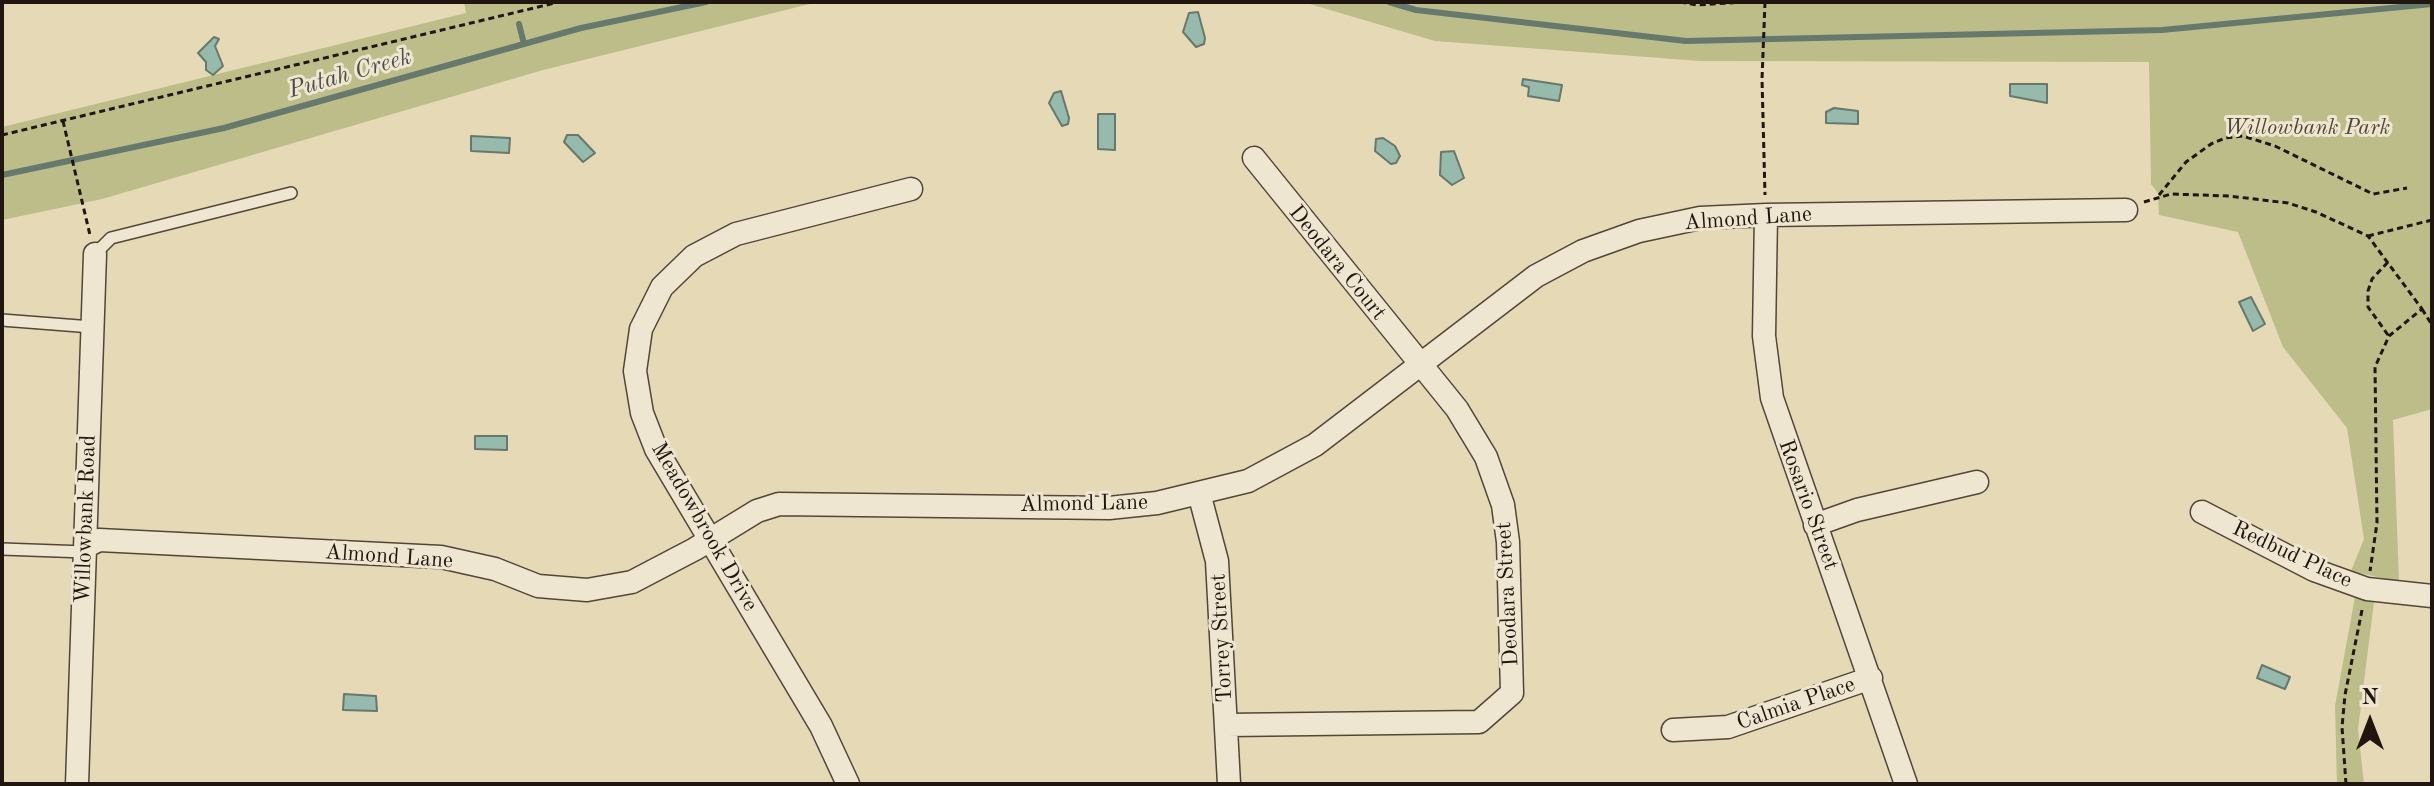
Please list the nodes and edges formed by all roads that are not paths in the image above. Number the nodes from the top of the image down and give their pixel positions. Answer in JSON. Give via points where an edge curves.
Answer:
{"nodes":[{"id":1,"x":1254,"y":158,"type":"dead end"},
{"id":2,"x":911,"y":189,"type":"dead end"},
{"id":3,"x":291,"y":193,"type":"dead end"},
{"id":4,"x":2126,"y":210,"type":"road end"},
{"id":5,"x":1766,"y":215,"type":"junction"},
{"id":6,"x":95,"y":254,"type":"joint"},
{"id":7,"x":2,"y":320,"type":"edge"},
{"id":8,"x":92,"y":327,"type":"junction"},
{"id":9,"x":1420,"y":368,"type":"junction"},
{"id":10,"x":1977,"y":482,"type":"dead end"},
{"id":11,"x":1199,"y":493,"type":"junction"},
{"id":12,"x":2202,"y":512,"type":"dead end"},
{"id":13,"x":1815,"y":525,"type":"junction"},
{"id":14,"x":710,"y":538,"type":"junction"},
{"id":15,"x":2,"y":549,"type":"edge"},
{"id":16,"x":85,"y":549,"type":"junction"},
{"id":17,"x":2432,"y":596,"type":"edge"},
{"id":18,"x":1871,"y":678,"type":"junction"},
{"id":19,"x":1227,"y":725,"type":"junction"},
{"id":20,"x":1673,"y":730,"type":"dead end"},
{"id":21,"x":77,"y":784,"type":"edge"},
{"id":22,"x":848,"y":784,"type":"edge"},
{"id":23,"x":1229,"y":784,"type":"edge"},
{"id":24,"x":1906,"y":784,"type":"edge"}],
"edges":[{"from":1,"to":9,"type":"street","name":"Deodara Court"},
{"from":2,"to":14,"type":"street","name":"Meadowbrook Drive","via":[[736,234],[694,256],[662,287],[641,329],[635,371],[642,413],[656,449]]},
{"from":3,"to":6,"type":"lane","via":[[111,238]]},
{"from":4,"to":5,"type":"street","name":"Almond Lane"},
{"from":5,"to":9,"type":"street","name":"Almond Lane","via":[[1700,218],[1639,231],[1583,251],[1536,276]]},
{"from":5,"to":13,"type":"street","name":"Rosario Street","via":[[1764,336],[1772,398]]},
{"from":6,"to":8,"type":"street","name":"Willowbank Road"},
{"from":7,"to":8,"type":"lane"},
{"from":8,"to":16,"type":"street","name":"Willowbank Road"},
{"from":9,"to":11,"type":"street","name":"Almond Lane","via":[[1315,445],[1248,481]]},
{"from":9,"to":19,"type":"street","name":"Deodara Street","via":[[1457,409],[1479,445],[1503,505],[1512,693],[1479,722]]},
{"from":10,"to":13,"type":"street"},
{"from":11,"to":14,"type":"street","name":"Almond Lane","via":[[1109,508],[779,504]]},
{"from":11,"to":19,"type":"street","name":"Torrey Street","via":[[1217,561]]},
{"from":12,"to":17,"type":"street","name":"Redbud Place","via":[[2314,570],[2367,589]]},
{"from":13,"to":18,"type":"street","name":"Rosario Street"},
{"from":14,"to":16,"type":"street","name":"Almond Lane","via":[[632,582],[587,590],[538,586],[441,557],[99,540]]},
{"from":14,"to":22,"type":"street","name":"Meadowbrook Drive","via":[[821,726]]},
{"from":15,"to":16,"type":"lane"},
{"from":16,"to":21,"type":"street","name":"Willowbank Road"},
{"from":18,"to":20,"type":"street","name":"Calmia Place","via":[[1728,727]]},
{"from":18,"to":24,"type":"street","name":"Rosario Street"},
{"from":19,"to":23,"type":"street","name":"Torrey Street"}]}
